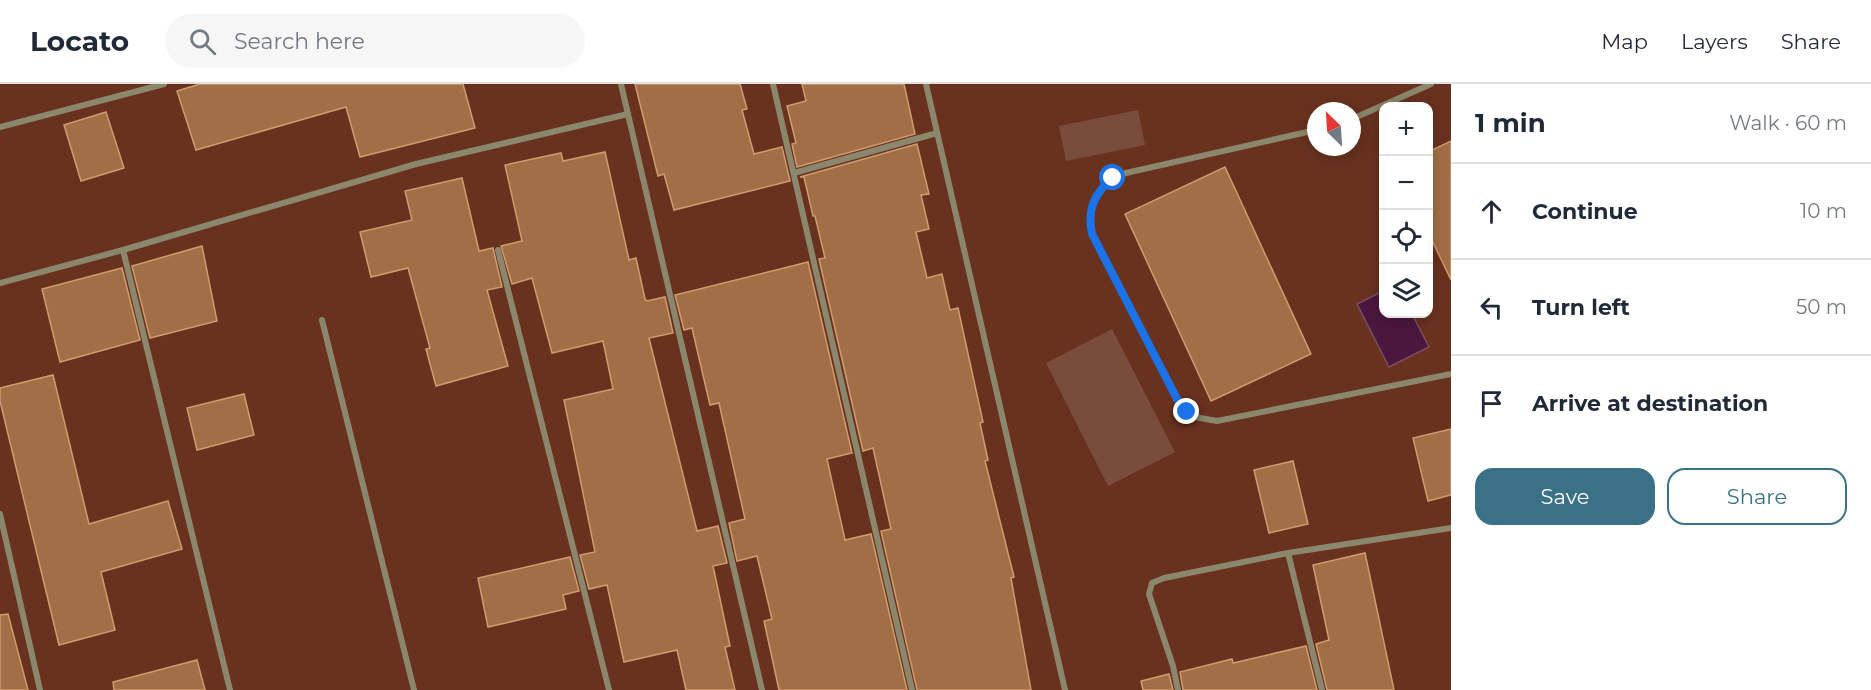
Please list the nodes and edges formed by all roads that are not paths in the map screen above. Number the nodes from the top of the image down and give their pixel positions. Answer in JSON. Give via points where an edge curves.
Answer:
{"nodes":[{"id":1,"x":164,"y":84,"type":"edge"},
{"id":2,"x":621,"y":84,"type":"edge"},
{"id":3,"x":773,"y":84,"type":"edge"},
{"id":4,"x":926,"y":84,"type":"edge"},
{"id":5,"x":1431,"y":84,"type":"edge"},
{"id":6,"x":628,"y":114,"type":"junction"},
{"id":7,"x":1361,"y":115,"type":"edge"},
{"id":8,"x":0,"y":127,"type":"edge"},
{"id":9,"x":1307,"y":132,"type":"edge"},
{"id":10,"x":937,"y":134,"type":"junction"},
{"id":11,"x":794,"y":173,"type":"junction"},
{"id":12,"x":123,"y":250,"type":"junction"},
{"id":13,"x":498,"y":250,"type":"dead end"},
{"id":14,"x":0,"y":283,"type":"edge"},
{"id":15,"x":322,"y":320,"type":"dead end"},
{"id":16,"x":1451,"y":374,"type":"edge"},
{"id":17,"x":0,"y":514,"type":"edge"},
{"id":18,"x":1451,"y":528,"type":"edge"},
{"id":19,"x":1288,"y":553,"type":"junction"},
{"id":20,"x":40,"y":690,"type":"edge"},
{"id":21,"x":230,"y":690,"type":"edge"},
{"id":22,"x":414,"y":690,"type":"edge"},
{"id":23,"x":609,"y":690,"type":"edge"},
{"id":24,"x":762,"y":690,"type":"edge"},
{"id":25,"x":912,"y":690,"type":"edge"},
{"id":26,"x":1065,"y":690,"type":"edge"},
{"id":27,"x":1178,"y":690,"type":"edge"},
{"id":28,"x":1322,"y":690,"type":"edge"}],
"edges":[{"from":1,"to":8,"type":"street"},
{"from":2,"to":6,"type":"street"},
{"from":3,"to":11,"type":"street"},
{"from":4,"to":10,"type":"street"},
{"from":5,"to":7,"type":"street"},
{"from":6,"to":12,"type":"street","via":[[416,164]]},
{"from":6,"to":24,"type":"street"},
{"from":9,"to":16,"type":"street","via":[[1126,173],[1108,182],[1095,197],[1089,222],[1092,234],[1177,399],[1195,417],[1217,420]]},
{"from":10,"to":11,"type":"street"},
{"from":10,"to":26,"type":"street"},
{"from":11,"to":25,"type":"street"},
{"from":12,"to":14,"type":"street"},
{"from":12,"to":21,"type":"street"},
{"from":13,"to":23,"type":"street"},
{"from":15,"to":22,"type":"street"},
{"from":17,"to":20,"type":"street"},
{"from":18,"to":19,"type":"street"},
{"from":19,"to":27,"type":"street","via":[[1152,583],[1149,594]]},
{"from":19,"to":28,"type":"street"}]}
